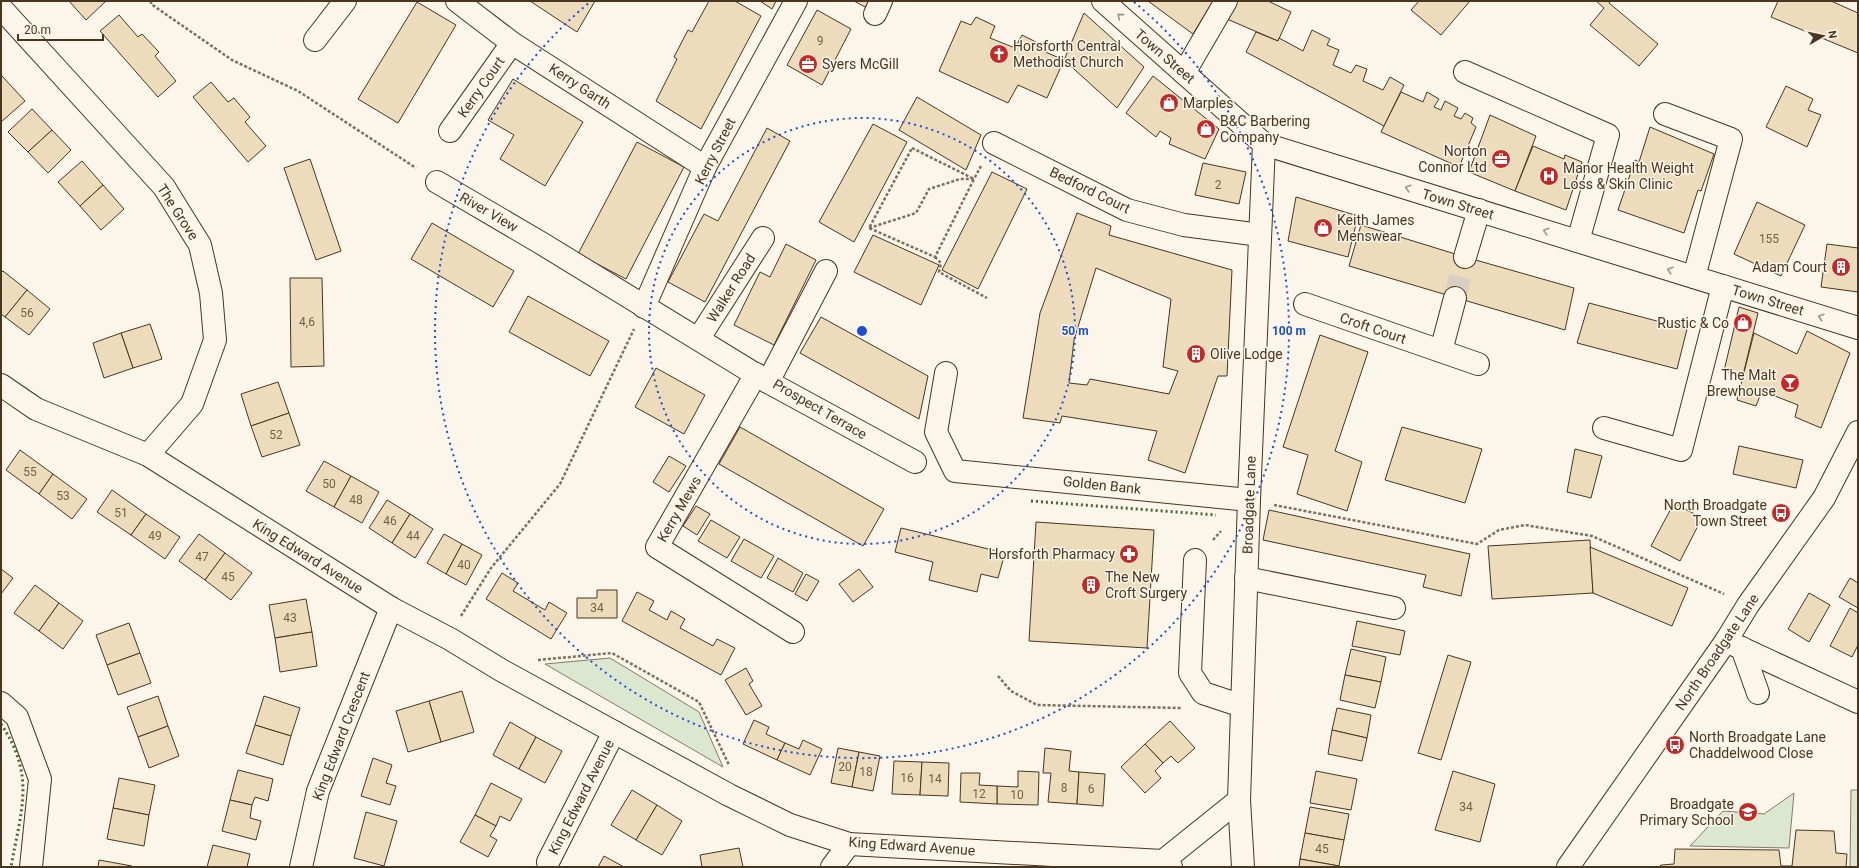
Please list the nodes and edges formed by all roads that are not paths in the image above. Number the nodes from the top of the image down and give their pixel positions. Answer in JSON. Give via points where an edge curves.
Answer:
{"nodes":[{"id":1,"x":345,"y":1,"type":"edge"},
{"id":2,"x":457,"y":1,"type":"edge"},
{"id":3,"x":796,"y":1,"type":"edge"},
{"id":4,"x":1102,"y":1,"type":"edge"},
{"id":5,"x":1226,"y":1,"type":"edge"},
{"id":6,"x":1,"y":8,"type":"edge"},
{"id":7,"x":315,"y":40,"type":"dead end"},
{"id":8,"x":512,"y":43,"type":"junction"},
{"id":9,"x":1465,"y":72,"type":"dead end"},
{"id":10,"x":1184,"y":73,"type":"junction"},
{"id":11,"x":1665,"y":114,"type":"dead end"},
{"id":12,"x":450,"y":131,"type":"dead end"},
{"id":13,"x":994,"y":143,"type":"road end"},
{"id":14,"x":1264,"y":144,"type":"junction"},
{"id":15,"x":706,"y":166,"type":"junction"},
{"id":16,"x":437,"y":182,"type":"road end"},
{"id":17,"x":1479,"y":210,"type":"junction"},
{"id":18,"x":1260,"y":235,"type":"junction"},
{"id":19,"x":763,"y":238,"type":"dead end"},
{"id":20,"x":1578,"y":241,"type":"junction"},
{"id":21,"x":1465,"y":257,"type":"tunnel mouth"},
{"id":22,"x":826,"y":271,"type":"dead end"},
{"id":23,"x":1694,"y":277,"type":"junction"},
{"id":24,"x":1723,"y":286,"type":"junction"},
{"id":25,"x":1455,"y":298,"type":"tunnel mouth"},
{"id":26,"x":1306,"y":304,"type":"dead end"},
{"id":27,"x":644,"y":307,"type":"junction"},
{"id":28,"x":1858,"y":328,"type":"edge"},
{"id":29,"x":700,"y":338,"type":"junction"},
{"id":30,"x":1441,"y":351,"type":"junction"},
{"id":31,"x":1478,"y":364,"type":"dead end"},
{"id":32,"x":946,"y":373,"type":"dead end"},
{"id":33,"x":762,"y":378,"type":"junction"},
{"id":34,"x":1,"y":385,"type":"edge"},
{"id":35,"x":1604,"y":428,"type":"dead end"},
{"id":36,"x":1858,"y":432,"type":"edge"},
{"id":37,"x":148,"y":455,"type":"junction"},
{"id":38,"x":915,"y":462,"type":"dead end"},
{"id":39,"x":1249,"y":500,"type":"junction"},
{"id":40,"x":1195,"y":560,"type":"dead end"},
{"id":41,"x":1246,"y":578,"type":"junction"},
{"id":42,"x":391,"y":608,"type":"junction"},
{"id":43,"x":1394,"y":608,"type":"dead end"},
{"id":44,"x":793,"y":632,"type":"dead end"},
{"id":45,"x":1734,"y":644,"type":"junction"},
{"id":46,"x":1758,"y":693,"type":"dead end"},
{"id":47,"x":1858,"y":702,"type":"edge"},
{"id":48,"x":1,"y":703,"type":"edge"},
{"id":49,"x":1242,"y":706,"type":"junction"},
{"id":50,"x":614,"y":732,"type":"junction"},
{"id":51,"x":1239,"y":800,"type":"junction"},
{"id":52,"x":849,"y":844,"type":"junction"},
{"id":53,"x":548,"y":862,"type":"dead end"},
{"id":54,"x":1167,"y":864,"type":"edge"},
{"id":55,"x":31,"y":867,"type":"edge"},
{"id":56,"x":301,"y":867,"type":"edge"},
{"id":57,"x":832,"y":867,"type":"edge"},
{"id":58,"x":1243,"y":867,"type":"edge"},
{"id":59,"x":1568,"y":867,"type":"edge"}],
"edges":[{"from":1,"to":7,"type":"street"},
{"from":2,"to":8,"type":"street","name":"Kerry Garth"},
{"from":3,"to":15,"type":"street","name":"Kerry Street"},
{"from":10,"to":4,"type":"street","name":"Town Street","one_way":true},
{"from":5,"to":10,"type":"street"},
{"from":6,"to":37,"type":"street","name":"The Grove","via":[[164,187],[200,245],[211,293],[215,340],[192,404]]},
{"from":8,"to":12,"type":"street","name":"Kerry Court"},
{"from":8,"to":15,"type":"street","name":"Kerry Garth"},
{"from":9,"to":20,"type":"street","via":[[1608,136]]},
{"from":10,"to":14,"type":"street","name":"Town Street"},
{"from":11,"to":23,"type":"street","via":[[1731,139]]},
{"from":13,"to":18,"type":"street","name":"Bedford Court","via":[[1127,210],[1184,225]]},
{"from":17,"to":14,"type":"street","name":"Town Street","one_way":true},
{"from":14,"to":18,"type":"street","name":"Broadgate Lane"},
{"from":15,"to":27,"type":"street","name":"Kerry Street"},
{"from":16,"to":27,"type":"street","name":"River View"},
{"from":20,"to":17,"type":"street","name":"Town Street","one_way":true},
{"from":17,"to":21,"type":"street"},
{"from":18,"to":39,"type":"street","name":"Broadgate Lane"},
{"from":19,"to":29,"type":"street","name":"Walker Road"},
{"from":23,"to":20,"type":"street","name":"Town Street","one_way":true},
{"from":22,"to":33,"type":"street","name":"Prospect Terrace"},
{"from":23,"to":24,"type":"street","name":"Town Street"},
{"from":28,"to":24,"type":"street","name":"Town Street","one_way":true},
{"from":24,"to":35,"type":"street","via":[[1681,450]]},
{"from":25,"to":30,"type":"street"},
{"from":26,"to":30,"type":"street","name":"Croft Court"},
{"from":27,"to":29,"type":"street"},
{"from":29,"to":33,"type":"street"},
{"from":30,"to":31,"type":"street","name":"Croft Court"},
{"from":32,"to":39,"type":"street","name":"Golden Bank","via":[[936,432],[955,471]]},
{"from":33,"to":38,"type":"street","name":"Prospect Terrace"},
{"from":33,"to":44,"type":"street","name":"Kerry Mews","via":[[657,547]]},
{"from":34,"to":37,"type":"street","name":"King Edward Avenue","via":[[36,409]]},
{"from":36,"to":45,"type":"street","name":"North Broadgate Lane","via":[[1824,498],[1748,605]]},
{"from":37,"to":42,"type":"street","name":"King Edward Avenue"},
{"from":39,"to":41,"type":"street","name":"Broadgate Lane"},
{"from":40,"to":49,"type":"street","via":[[1190,673],[1203,694]]},
{"from":41,"to":43,"type":"street"},
{"from":41,"to":49,"type":"street","name":"Broadgate Lane"},
{"from":42,"to":50,"type":"street","name":"King Edward Avenue"},
{"from":42,"to":56,"type":"street","name":"King Edward Crescent","via":[[318,791]]},
{"from":45,"to":46,"type":"street"},
{"from":45,"to":47,"type":"street"},
{"from":45,"to":59,"type":"street","name":"North Broadgate Lane"},
{"from":48,"to":55,"type":"street","via":[[17,717],[40,779]]},
{"from":49,"to":51,"type":"street","name":"Broadgate Lane"},
{"from":50,"to":52,"type":"street","name":"King Edward Avenue","via":[[790,825]]},
{"from":50,"to":53,"type":"street","name":"King Edward Avenue"},
{"from":51,"to":54,"type":"street","name":"King Edward Avenue"},
{"from":51,"to":58,"type":"street","name":"Broadgate Lane"},
{"from":52,"to":54,"type":"street","name":"King Edward Avenue"},
{"from":52,"to":57,"type":"street"}]}
